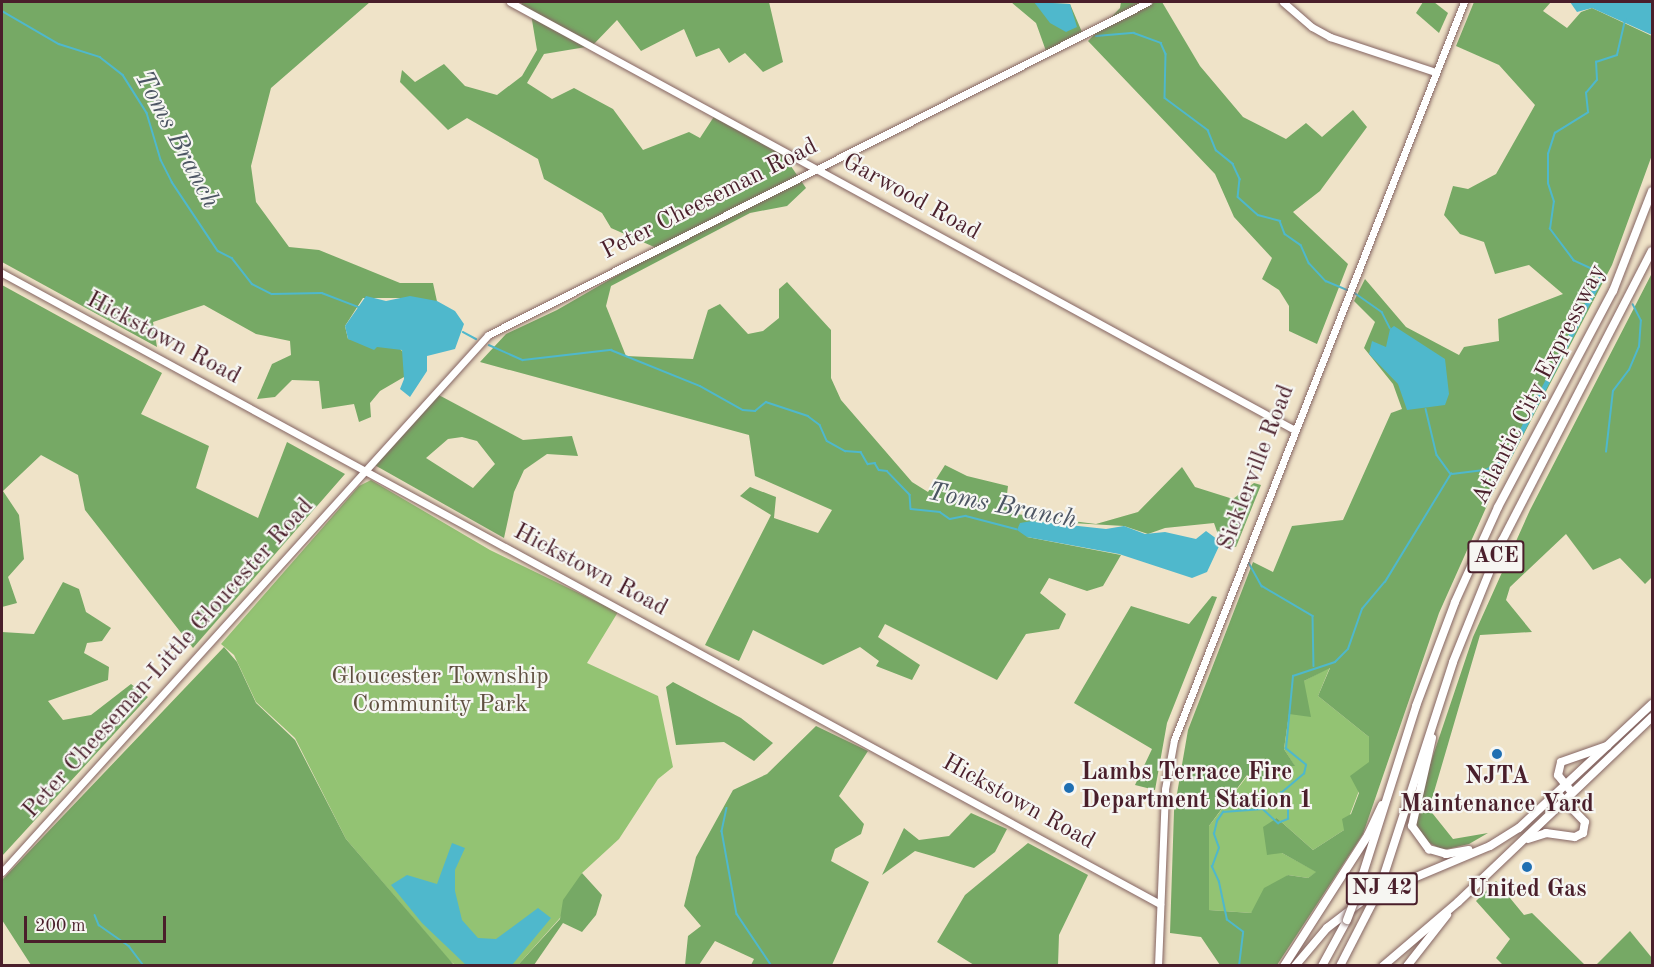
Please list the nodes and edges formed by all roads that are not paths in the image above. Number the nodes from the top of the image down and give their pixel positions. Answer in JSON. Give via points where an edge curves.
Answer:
{"nodes":[{"id":1,"x":510,"y":2,"type":"edge"},
{"id":2,"x":1148,"y":2,"type":"edge"},
{"id":3,"x":1283,"y":2,"type":"edge"},
{"id":4,"x":1464,"y":2,"type":"edge"},
{"id":5,"x":1435,"y":72,"type":"junction"},
{"id":6,"x":815,"y":168,"type":"junction"},
{"id":7,"x":1653,"y":191,"type":"edge"},
{"id":8,"x":1653,"y":251,"type":"edge"},
{"id":9,"x":2,"y":273,"type":"edge"},
{"id":10,"x":1293,"y":429,"type":"junction"},
{"id":11,"x":364,"y":471,"type":"junction"},
{"id":12,"x":1453,"y":662,"type":"junction"},
{"id":13,"x":1653,"y":704,"type":"edge"},
{"id":14,"x":1653,"y":717,"type":"edge"},
{"id":15,"x":1608,"y":746,"type":"junction"},
{"id":16,"x":1397,"y":768,"type":"junction"},
{"id":17,"x":1569,"y":790,"type":"junction"},
{"id":18,"x":1562,"y":797,"type":"junction"},
{"id":19,"x":1522,"y":841,"type":"junction"},
{"id":20,"x":1490,"y":846,"type":"junction"},
{"id":21,"x":2,"y":872,"type":"edge"},
{"id":22,"x":1458,"y":902,"type":"junction"},
{"id":23,"x":1160,"y":904,"type":"junction"},
{"id":24,"x":1157,"y":964,"type":"edge"},
{"id":25,"x":1284,"y":966,"type":"edge"},
{"id":26,"x":1295,"y":966,"type":"edge"},
{"id":27,"x":1322,"y":966,"type":"edge"},
{"id":28,"x":1340,"y":966,"type":"edge"},
{"id":29,"x":1383,"y":966,"type":"edge"},
{"id":30,"x":1407,"y":966,"type":"edge"}],
"edges":[{"from":1,"to":6,"type":"street","name":"Garwood Road"},
{"from":2,"to":6,"type":"street","name":"Peter Cheeseman Road"},
{"from":3,"to":5,"type":"street","via":[[1330,37]]},
{"from":4,"to":5,"type":"street","name":"Sicklerville Road"},
{"from":5,"to":10,"type":"street","name":"Sicklerville Road"},
{"from":6,"to":10,"type":"street","name":"Garwood Road"},
{"from":6,"to":11,"type":"street","name":"Peter Cheeseman Road","via":[[488,335]]},
{"from":7,"to":16,"type":"highway","name":"Atlantic City Expressway","number":"ACE","via":[[1613,291],[1475,555],[1427,675]]},
{"from":8,"to":12,"type":"highway","name":"Atlantic City Expressway","number":"ACE","via":[[1502,542]]},
{"from":9,"to":11,"type":"street","name":"Hickstown Road"},
{"from":10,"to":23,"type":"street","name":"Sicklerville Road","via":[[1174,740],[1166,789]]},
{"from":11,"to":21,"type":"street","name":"Peter Cheeseman-Little Gloucester Road"},
{"from":11,"to":23,"type":"street","name":"Hickstown Road"},
{"from":12,"to":20,"type":"highway","via":[[1412,826],[1424,846],[1437,852]]},
{"from":12,"to":28,"type":"highway","name":"Atlantic City Expressway","number":"ACE","bridge":true,"via":[[1376,898]]},
{"from":13,"to":15,"type":"highway","number":"NJ 42"},
{"from":14,"to":17,"type":"highway","number":"NJ 42"},
{"from":15,"to":17,"type":"highway","number":"NJ 42"},
{"from":15,"to":17,"type":"highway","via":[[1561,762],[1558,775]]},
{"from":16,"to":25,"type":"highway","via":[[1368,835]]},
{"from":16,"to":27,"type":"highway","name":"Atlantic City Expressway","number":"ACE","bridge":true,"via":[[1354,902]]},
{"from":17,"to":18,"type":"highway","number":"NJ 42"},
{"from":18,"to":19,"type":"highway","number":"NJ 42"},
{"from":18,"to":19,"type":"highway","via":[[1585,822],[1583,833],[1575,837],[1546,833]]},
{"from":18,"to":20,"type":"highway","number":"NJ 42"},
{"from":19,"to":22,"type":"highway","number":"NJ 42"},
{"from":20,"to":26,"type":"highway","number":"NJ 42","via":[[1366,898],[1327,928]]},
{"from":22,"to":29,"type":"highway","number":"NJ 42"},
{"from":22,"to":30,"type":"main road"},
{"from":23,"to":24,"type":"street","name":"Sicklerville Road"}]}
